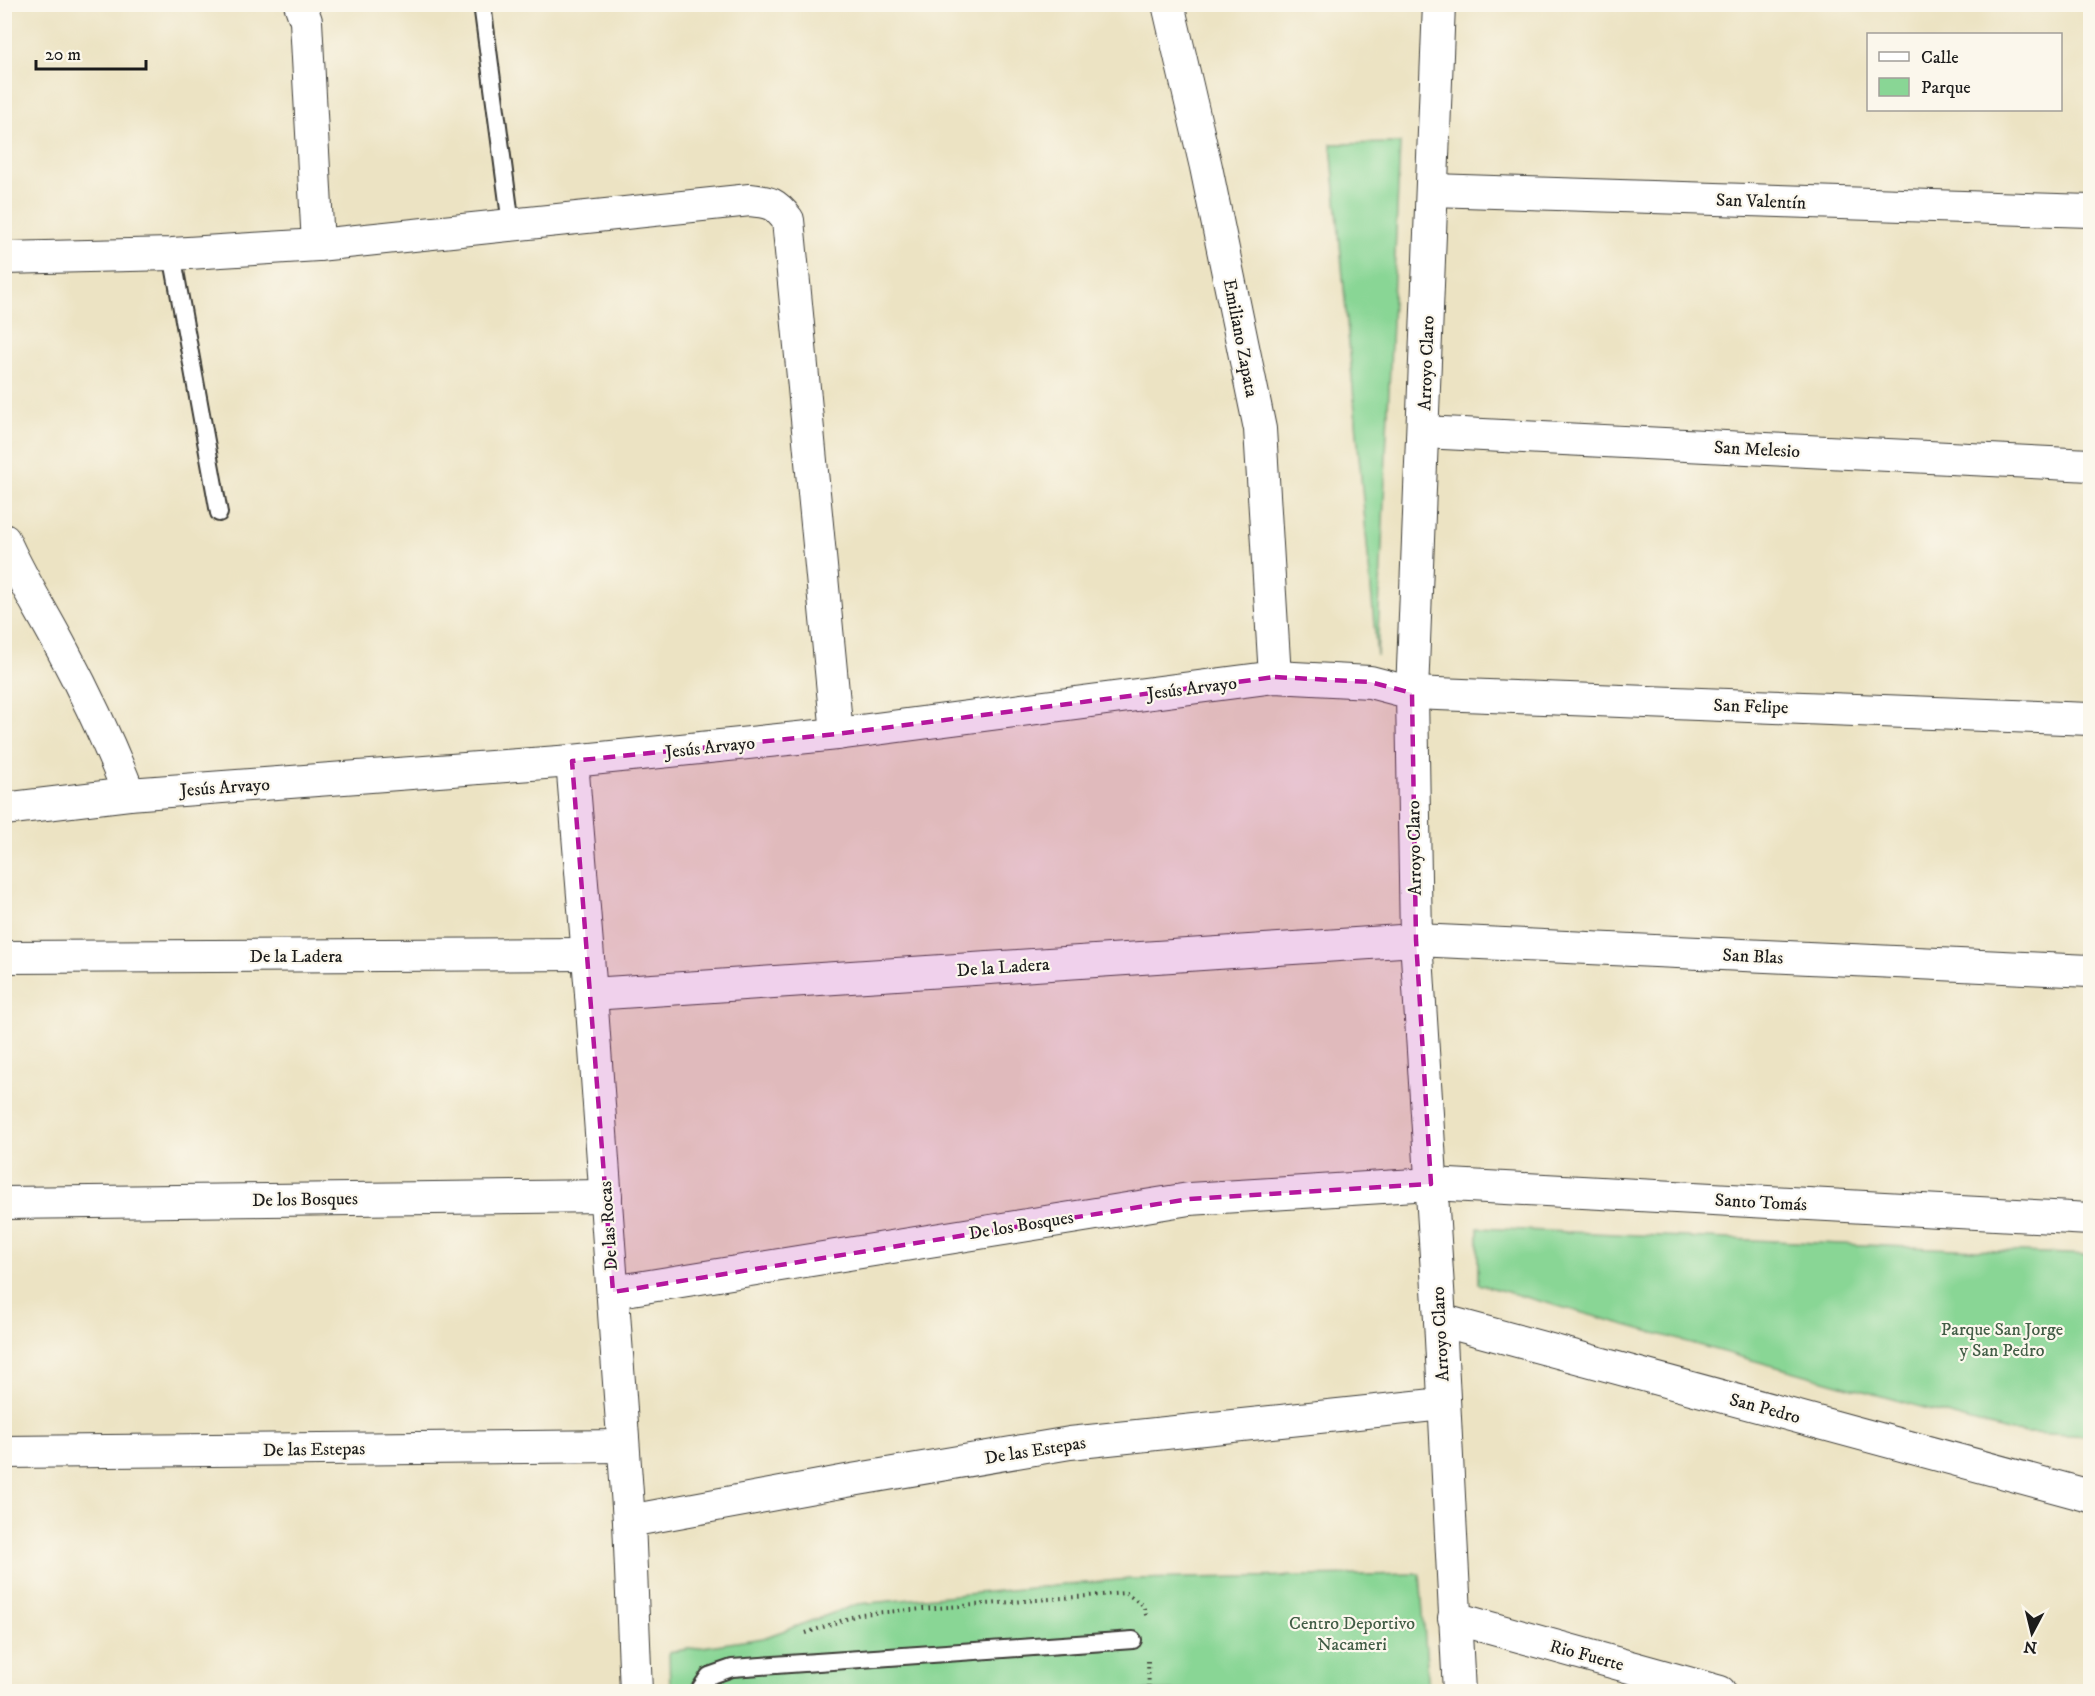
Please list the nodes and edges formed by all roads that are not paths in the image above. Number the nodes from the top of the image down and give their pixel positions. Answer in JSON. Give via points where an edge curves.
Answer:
{"nodes":[{"id":1,"x":300,"y":4,"type":"edge"},
{"id":2,"x":482,"y":4,"type":"edge"},
{"id":3,"x":1168,"y":4,"type":"edge"},
{"id":4,"x":1439,"y":4,"type":"edge"},
{"id":5,"x":1432,"y":190,"type":"junction"},
{"id":6,"x":2091,"y":211,"type":"edge"},
{"id":7,"x":511,"y":225,"type":"junction"},
{"id":8,"x":318,"y":245,"type":"junction"},
{"id":9,"x":172,"y":254,"type":"junction"},
{"id":10,"x":4,"y":258,"type":"edge"},
{"id":11,"x":1423,"y":432,"type":"junction"},
{"id":12,"x":2091,"y":465,"type":"edge"},
{"id":13,"x":219,"y":513,"type":"dead end"},
{"id":14,"x":4,"y":540,"type":"edge"},
{"id":15,"x":1275,"y":677,"type":"junction"},
{"id":16,"x":1412,"y":693,"type":"junction"},
{"id":17,"x":2091,"y":719,"type":"edge"},
{"id":18,"x":837,"y":734,"type":"junction"},
{"id":19,"x":572,"y":761,"type":"junction"},
{"id":20,"x":129,"y":794,"type":"junction"},
{"id":21,"x":4,"y":809,"type":"edge"},
{"id":22,"x":1416,"y":940,"type":"junction"},
{"id":23,"x":587,"y":954,"type":"junction"},
{"id":24,"x":4,"y":957,"type":"edge"},
{"id":25,"x":2091,"y":971,"type":"edge"},
{"id":26,"x":591,"y":994,"type":"junction"},
{"id":27,"x":1431,"y":1184,"type":"junction"},
{"id":28,"x":606,"y":1196,"type":"junction"},
{"id":29,"x":4,"y":1203,"type":"edge"},
{"id":30,"x":2091,"y":1219,"type":"edge"},
{"id":31,"x":613,"y":1292,"type":"junction"},
{"id":32,"x":1440,"y":1320,"type":"junction"},
{"id":33,"x":1443,"y":1404,"type":"junction"},
{"id":34,"x":623,"y":1446,"type":"junction"},
{"id":35,"x":4,"y":1452,"type":"edge"},
{"id":36,"x":2091,"y":1496,"type":"edge"},
{"id":37,"x":629,"y":1521,"type":"junction"},
{"id":38,"x":1454,"y":1618,"type":"junction"},
{"id":39,"x":1134,"y":1640,"type":"dead end"},
{"id":40,"x":636,"y":1692,"type":"edge"},
{"id":41,"x":698,"y":1692,"type":"edge"},
{"id":42,"x":1459,"y":1692,"type":"edge"},
{"id":43,"x":1720,"y":1692,"type":"edge"}],
"edges":[{"from":1,"to":8,"type":"street","via":[[306,21]]},
{"from":2,"to":7,"type":"lane"},
{"from":3,"to":15,"type":"street","name":"Emiliano Zapata","via":[[1260,429]]},
{"from":4,"to":5,"type":"street","name":"Arroyo Claro"},
{"from":5,"to":6,"type":"street","name":"San Valentín"},
{"from":5,"to":11,"type":"street","name":"Arroyo Claro"},
{"from":7,"to":8,"type":"street"},
{"from":7,"to":18,"type":"street","via":[[750,200],[768,202],[788,220]]},
{"from":8,"to":9,"type":"street"},
{"from":9,"to":10,"type":"street"},
{"from":9,"to":13,"type":"lane"},
{"from":11,"to":12,"type":"street","name":"San Melesio"},
{"from":11,"to":16,"type":"street","name":"Arroyo Claro"},
{"from":14,"to":20,"type":"street","via":[[103,729]]},
{"from":15,"to":16,"type":"street","name":"Jesús Arvayo","via":[[1370,682]]},
{"from":15,"to":18,"type":"street","name":"Jesús Arvayo"},
{"from":16,"to":17,"type":"street","name":"San Felipe"},
{"from":16,"to":22,"type":"street","name":"Arroyo Claro"},
{"from":18,"to":19,"type":"street","name":"Jesús Arvayo"},
{"from":19,"to":20,"type":"street","name":"Jesús Arvayo"},
{"from":19,"to":23,"type":"street","name":"De las Rocas"},
{"from":20,"to":21,"type":"street","name":"Jesús Arvayo"},
{"from":22,"to":25,"type":"street","name":"San Blas"},
{"from":22,"to":26,"type":"street","name":"De la Ladera"},
{"from":22,"to":27,"type":"street","name":"Arroyo Claro"},
{"from":23,"to":24,"type":"street","name":"De la Ladera"},
{"from":23,"to":26,"type":"street","name":"De las Rocas"},
{"from":26,"to":28,"type":"street","name":"De las Rocas"},
{"from":27,"to":30,"type":"street","name":"Santo Tomás"},
{"from":27,"to":31,"type":"street","name":"De los Bosques","via":[[1189,1198]]},
{"from":27,"to":32,"type":"street","name":"Arroyo Claro"},
{"from":28,"to":29,"type":"street","name":"De los Bosques"},
{"from":28,"to":31,"type":"street","name":"De las Rocas"},
{"from":31,"to":34,"type":"street","name":"De las Rocas"},
{"from":32,"to":33,"type":"street","name":"Arroyo Claro"},
{"from":32,"to":36,"type":"street","name":"San Pedro"},
{"from":33,"to":37,"type":"street","name":"De las Estepas","via":[[1070,1443]]},
{"from":33,"to":38,"type":"street","name":"Arroyo Claro"},
{"from":34,"to":35,"type":"street","name":"De las Estepas"},
{"from":34,"to":37,"type":"street","name":"De las Rocas"},
{"from":37,"to":40,"type":"street","name":"De las Rocas"},
{"from":38,"to":42,"type":"street","name":"Arroyo Claro"},
{"from":38,"to":43,"type":"street","name":"Rio Fuerte"},
{"from":39,"to":41,"type":"lane","via":[[732,1668],[709,1676]]}]}
